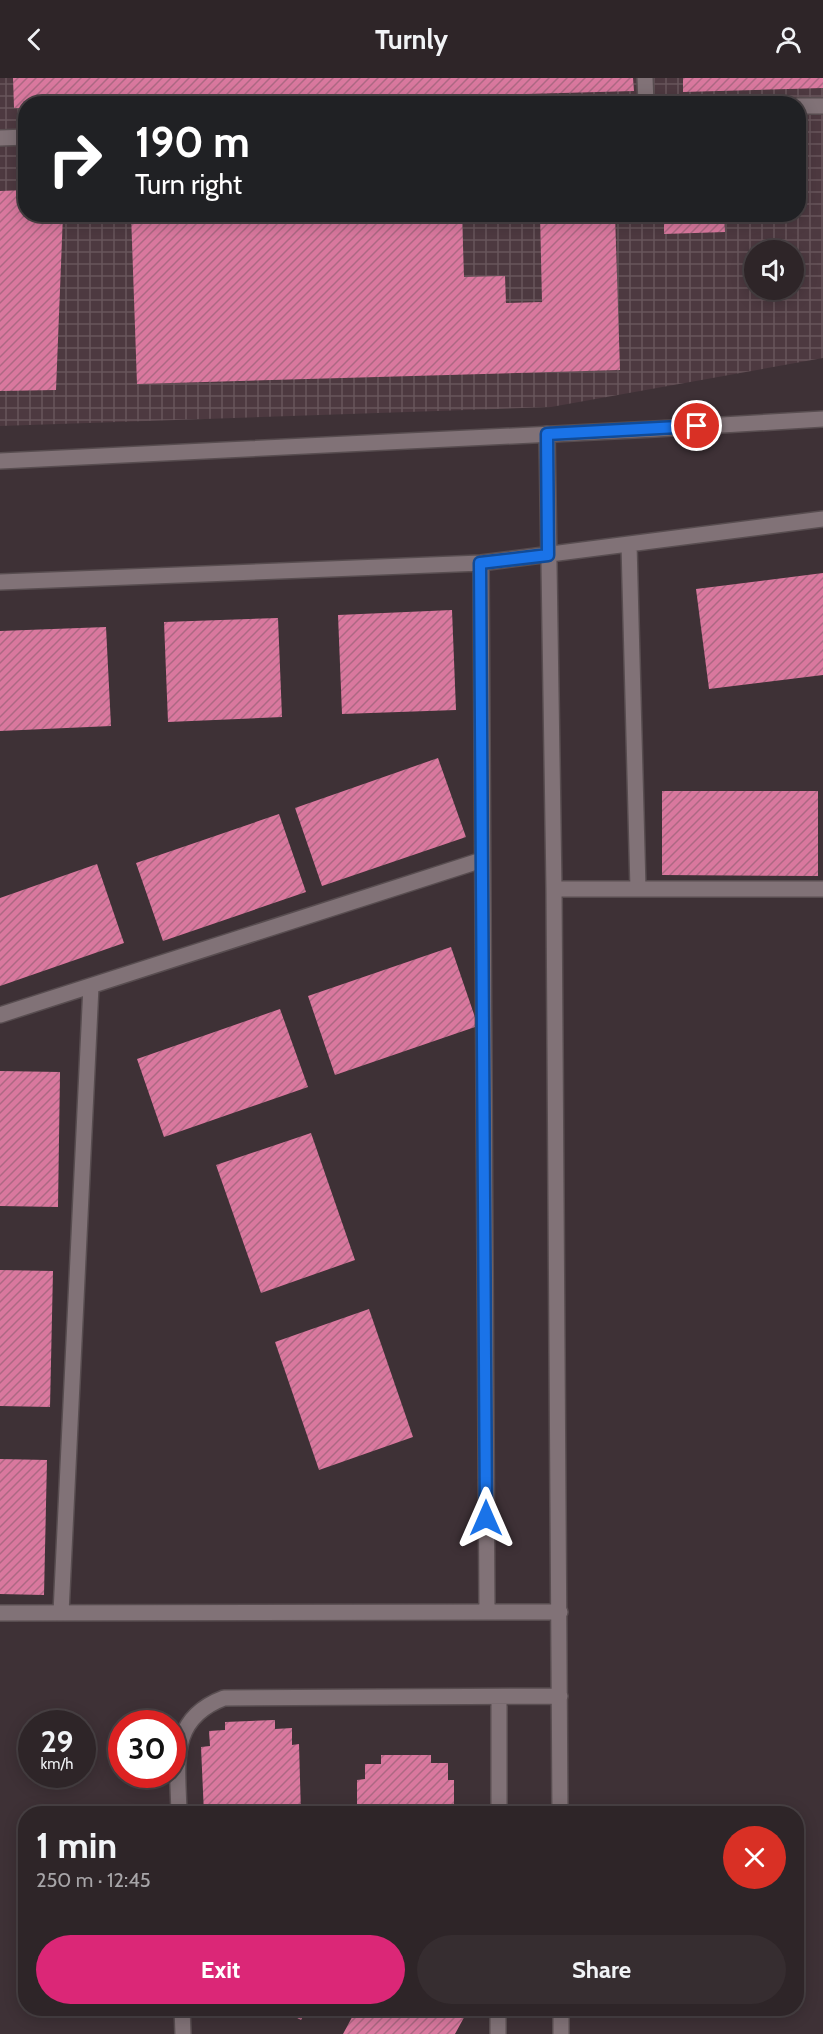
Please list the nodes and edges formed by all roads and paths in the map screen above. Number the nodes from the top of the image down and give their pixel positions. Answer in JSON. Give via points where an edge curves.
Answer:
{"nodes":[{"id":1,"x":645,"y":78,"type":"edge"},
{"id":2,"x":646,"y":96,"type":"edge"},
{"id":3,"x":806,"y":106,"type":"edge"},
{"id":4,"x":823,"y":106,"type":"edge"},
{"id":5,"x":18,"y":137,"type":"edge"},
{"id":6,"x":0,"y":138,"type":"edge"},
{"id":7,"x":823,"y":419,"type":"edge"},
{"id":8,"x":547,"y":434,"type":"junction"},
{"id":9,"x":0,"y":461,"type":"edge"},
{"id":10,"x":823,"y":519,"type":"edge"},
{"id":11,"x":629,"y":544,"type":"junction"},
{"id":12,"x":548,"y":555,"type":"junction"},
{"id":13,"x":480,"y":563,"type":"junction"},
{"id":14,"x":0,"y":582,"type":"edge"},
{"id":15,"x":482,"y":860,"type":"junction"},
{"id":16,"x":554,"y":889,"type":"junction"},
{"id":17,"x":638,"y":889,"type":"junction"},
{"id":18,"x":823,"y":889,"type":"edge"},
{"id":19,"x":91,"y":986,"type":"junction"},
{"id":20,"x":0,"y":1015,"type":"edge"},
{"id":21,"x":487,"y":1612,"type":"junction"},
{"id":22,"x":560,"y":1612,"type":"junction"},
{"id":23,"x":0,"y":1613,"type":"edge"},
{"id":24,"x":61,"y":1613,"type":"junction"},
{"id":25,"x":560,"y":1696,"type":"junction"},
{"id":26,"x":499,"y":1698,"type":"junction"},
{"id":27,"x":178,"y":1806,"type":"edge"},
{"id":28,"x":498,"y":1806,"type":"edge"},
{"id":29,"x":560,"y":1806,"type":"edge"},
{"id":30,"x":182,"y":2016,"type":"edge"},
{"id":31,"x":498,"y":2016,"type":"edge"},
{"id":32,"x":561,"y":2016,"type":"edge"},
{"id":33,"x":183,"y":2034,"type":"edge"},
{"id":34,"x":498,"y":2034,"type":"edge"},
{"id":35,"x":561,"y":2034,"type":"edge"}],
"edges":[{"from":1,"to":2,"type":"street"},
{"from":3,"to":4,"type":"street"},
{"from":5,"to":6,"type":"street"},
{"from":7,"to":8,"type":"street"},
{"from":8,"to":9,"type":"street"},
{"from":8,"to":12,"type":"street"},
{"from":10,"to":11,"type":"street"},
{"from":11,"to":12,"type":"street"},
{"from":11,"to":17,"type":"street"},
{"from":12,"to":13,"type":"street"},
{"from":12,"to":16,"type":"street"},
{"from":13,"to":14,"type":"street"},
{"from":13,"to":15,"type":"street"},
{"from":15,"to":19,"type":"street"},
{"from":15,"to":21,"type":"street"},
{"from":16,"to":17,"type":"street"},
{"from":16,"to":22,"type":"street"},
{"from":17,"to":18,"type":"street"},
{"from":19,"to":20,"type":"street"},
{"from":19,"to":24,"type":"street"},
{"from":21,"to":22,"type":"street"},
{"from":21,"to":24,"type":"street"},
{"from":22,"to":25,"type":"street"},
{"from":23,"to":24,"type":"street"},
{"from":25,"to":26,"type":"street"},
{"from":25,"to":29,"type":"street"},
{"from":26,"to":27,"type":"street","via":[[224,1698],[199,1711],[182,1735],[177,1752]]},
{"from":26,"to":28,"type":"street"},
{"from":30,"to":33,"type":"street"},
{"from":31,"to":34,"type":"street"},
{"from":32,"to":35,"type":"street"}]}
